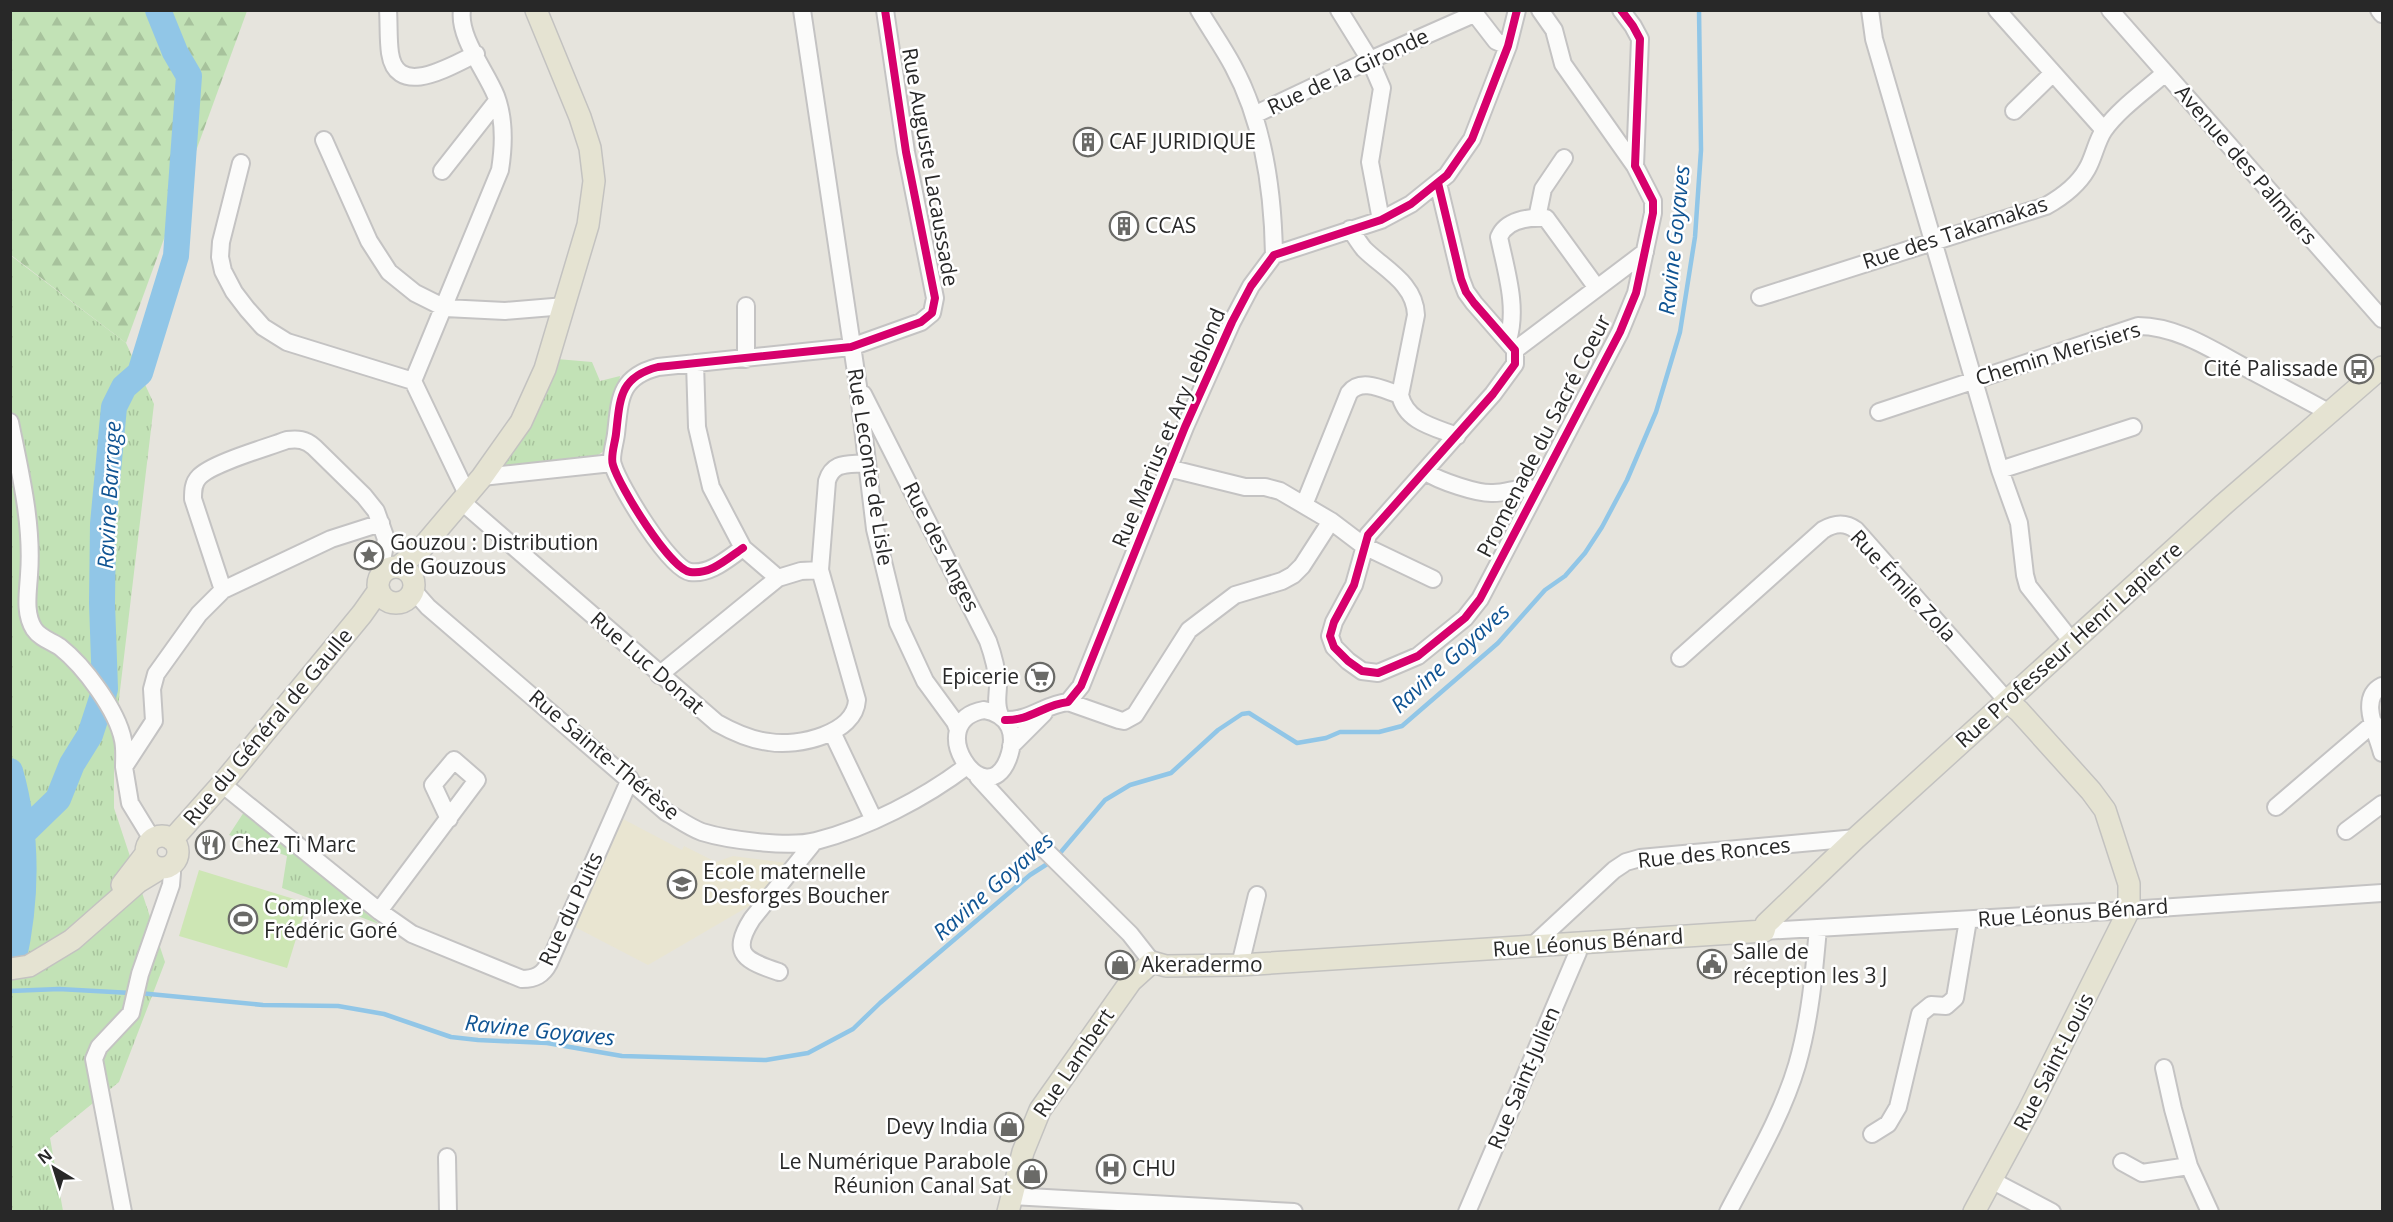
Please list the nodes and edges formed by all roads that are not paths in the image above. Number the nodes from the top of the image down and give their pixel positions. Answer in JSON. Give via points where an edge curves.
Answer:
{"nodes":[{"id":1,"x":388,"y":10,"type":"edge"},
{"id":2,"x":462,"y":10,"type":"edge"},
{"id":3,"x":536,"y":10,"type":"edge"},
{"id":4,"x":801,"y":10,"type":"edge"},
{"id":5,"x":885,"y":10,"type":"edge"},
{"id":6,"x":1199,"y":10,"type":"edge"},
{"id":7,"x":1339,"y":10,"type":"edge"},
{"id":8,"x":1517,"y":10,"type":"edge"},
{"id":9,"x":1540,"y":10,"type":"edge"},
{"id":10,"x":1621,"y":10,"type":"edge"},
{"id":11,"x":1870,"y":10,"type":"edge"},
{"id":12,"x":1997,"y":10,"type":"edge"},
{"id":13,"x":2379,"y":10,"type":"edge"},
{"id":14,"x":1473,"y":12,"type":"edge"},
{"id":15,"x":2121,"y":14,"type":"edge"},
{"id":16,"x":2382,"y":14,"type":"edge"},
{"id":17,"x":1508,"y":46,"type":"junction"},
{"id":18,"x":476,"y":54,"type":"junction"},
{"id":19,"x":1370,"y":60,"type":"junction"},
{"id":20,"x":2053,"y":73,"type":"junction"},
{"id":21,"x":2165,"y":73,"type":"junction"},
{"id":22,"x":497,"y":101,"type":"junction"},
{"id":23,"x":2014,"y":111,"type":"dead end"},
{"id":24,"x":1254,"y":115,"type":"junction"},
{"id":25,"x":2104,"y":130,"type":"junction"},
{"id":26,"x":324,"y":140,"type":"dead end"},
{"id":27,"x":1564,"y":158,"type":"dead end"},
{"id":28,"x":241,"y":163,"type":"dead end"},
{"id":29,"x":1635,"y":166,"type":"junction"},
{"id":30,"x":442,"y":171,"type":"dead end"},
{"id":31,"x":1438,"y":183,"type":"junction"},
{"id":32,"x":1537,"y":218,"type":"junction"},
{"id":33,"x":1381,"y":220,"type":"junction"},
{"id":34,"x":1350,"y":229,"type":"junction"},
{"id":35,"x":1933,"y":242,"type":"junction"},
{"id":36,"x":1645,"y":252,"type":"junction"},
{"id":37,"x":1274,"y":255,"type":"junction"},
{"id":38,"x":1597,"y":288,"type":"junction"},
{"id":39,"x":1760,"y":297,"type":"dead end"},
{"id":40,"x":565,"y":306,"type":"junction"},
{"id":41,"x":746,"y":306,"type":"dead end"},
{"id":42,"x":445,"y":308,"type":"junction"},
{"id":43,"x":2382,"y":319,"type":"edge"},
{"id":44,"x":1512,"y":345,"type":"junction"},
{"id":45,"x":851,"y":347,"type":"junction"},
{"id":46,"x":746,"y":359,"type":"junction"},
{"id":47,"x":695,"y":363,"type":"junction"},
{"id":48,"x":2382,"y":367,"type":"edge"},
{"id":49,"x":1974,"y":380,"type":"junction"},
{"id":50,"x":413,"y":381,"type":"junction"},
{"id":51,"x":858,"y":386,"type":"junction"},
{"id":52,"x":1400,"y":395,"type":"junction"},
{"id":53,"x":1879,"y":412,"type":"dead end"},
{"id":54,"x":2330,"y":413,"type":"junction"},
{"id":55,"x":10,"y":422,"type":"edge"},
{"id":56,"x":2133,"y":427,"type":"dead end"},
{"id":57,"x":1456,"y":436,"type":"junction"},
{"id":58,"x":866,"y":463,"type":"junction"},
{"id":59,"x":612,"y":464,"type":"junction"},
{"id":60,"x":1168,"y":468,"type":"junction"},
{"id":61,"x":2000,"y":470,"type":"junction"},
{"id":62,"x":1426,"y":472,"type":"junction"},
{"id":63,"x":482,"y":477,"type":"junction"},
{"id":64,"x":1536,"y":489,"type":"junction"},
{"id":65,"x":464,"y":497,"type":"junction"},
{"id":66,"x":1304,"y":505,"type":"junction"},
{"id":67,"x":1331,"y":521,"type":"junction"},
{"id":68,"x":381,"y":523,"type":"junction"},
{"id":69,"x":1364,"y":546,"type":"junction"},
{"id":70,"x":743,"y":548,"type":"junction"},
{"id":71,"x":820,"y":570,"type":"junction"},
{"id":72,"x":778,"y":578,"type":"junction"},
{"id":73,"x":1433,"y":579,"type":"dead end"},
{"id":74,"x":397,"y":584,"type":"junction"},
{"id":75,"x":223,"y":590,"type":"junction"},
{"id":76,"x":2073,"y":643,"type":"junction"},
{"id":77,"x":1680,"y":658,"type":"dead end"},
{"id":78,"x":659,"y":675,"type":"junction"},
{"id":79,"x":2382,"y":686,"type":"edge"},
{"id":80,"x":2008,"y":702,"type":"junction"},
{"id":81,"x":1060,"y":703,"type":"junction"},
{"id":82,"x":1002,"y":718,"type":"junction"},
{"id":83,"x":2374,"y":723,"type":"junction"},
{"id":84,"x":958,"y":730,"type":"junction"},
{"id":85,"x":832,"y":732,"type":"junction"},
{"id":86,"x":1011,"y":746,"type":"junction"},
{"id":87,"x":2382,"y":753,"type":"edge"},
{"id":88,"x":124,"y":767,"type":"junction"},
{"id":89,"x":1004,"y":767,"type":"junction"},
{"id":90,"x":972,"y":771,"type":"junction"},
{"id":91,"x":630,"y":779,"type":"junction"},
{"id":92,"x":222,"y":784,"type":"junction"},
{"id":93,"x":2382,"y":804,"type":"edge"},
{"id":94,"x":2276,"y":807,"type":"dead end"},
{"id":95,"x":1012,"y":814,"type":"junction"},
{"id":96,"x":449,"y":819,"type":"dead end"},
{"id":97,"x":874,"y":820,"type":"junction"},
{"id":98,"x":2346,"y":831,"type":"dead end"},
{"id":99,"x":1856,"y":838,"type":"junction"},
{"id":100,"x":814,"y":842,"type":"junction"},
{"id":101,"x":160,"y":854,"type":"junction"},
{"id":102,"x":2382,"y":893,"type":"edge"},
{"id":103,"x":1257,"y":895,"type":"dead end"},
{"id":104,"x":2129,"y":910,"type":"junction"},
{"id":105,"x":379,"y":911,"type":"junction"},
{"id":106,"x":1968,"y":920,"type":"junction"},
{"id":107,"x":1818,"y":928,"type":"junction"},
{"id":108,"x":1764,"y":931,"type":"junction"},
{"id":109,"x":1578,"y":944,"type":"junction"},
{"id":110,"x":1531,"y":947,"type":"junction"},
{"id":111,"x":1152,"y":962,"type":"junction"},
{"id":112,"x":1240,"y":964,"type":"junction"},
{"id":113,"x":10,"y":969,"type":"edge"},
{"id":114,"x":779,"y":972,"type":"dead end"},
{"id":115,"x":2164,"y":1068,"type":"dead end"},
{"id":116,"x":1872,"y":1134,"type":"dead end"},
{"id":117,"x":447,"y":1157,"type":"dead end"},
{"id":118,"x":2122,"y":1162,"type":"dead end"},
{"id":119,"x":2189,"y":1166,"type":"junction"},
{"id":120,"x":1991,"y":1180,"type":"junction"},
{"id":121,"x":1009,"y":1204,"type":"edge"},
{"id":122,"x":123,"y":1212,"type":"edge"},
{"id":123,"x":448,"y":1212,"type":"edge"},
{"id":124,"x":1294,"y":1212,"type":"edge"},
{"id":125,"x":1467,"y":1212,"type":"edge"},
{"id":126,"x":1728,"y":1212,"type":"edge"},
{"id":127,"x":1974,"y":1212,"type":"edge"},
{"id":128,"x":2052,"y":1212,"type":"edge"},
{"id":129,"x":2210,"y":1212,"type":"edge"}],
"edges":[{"from":1,"to":18,"type":"street","via":[[390,55],[402,74],[423,77]]},
{"from":2,"to":18,"type":"street","via":[[463,28]]},
{"from":3,"to":40,"type":"main road","name":"Rue du Général de Gaulle","via":[[580,117],[590,148],[594,181],[588,225]]},
{"from":4,"to":45,"type":"street","name":"Rue Leconte de Lisle"},
{"from":5,"to":45,"type":"street","name":"Rue Auguste Lacaussade","via":[[906,152],[935,298],[932,313],[921,322]]},
{"from":6,"to":24,"type":"street","via":[[1234,66]]},
{"from":7,"to":19,"type":"street"},
{"from":8,"to":17,"type":"street"},
{"from":9,"to":29,"type":"street","via":[[1554,30],[1563,64]]},
{"from":10,"to":29,"type":"street","name":"Promenade du Sacré Coeur","via":[[1640,39]]},
{"from":11,"to":35,"type":"street","via":[[1874,39]]},
{"from":12,"to":20,"type":"street"},
{"from":13,"to":16,"type":"street"},
{"from":14,"to":17,"type":"street","via":[[1496,41]]},
{"from":14,"to":19,"type":"street","name":"Rue de la Gironde"},
{"from":15,"to":21,"type":"street","name":"Avenue des Palmiers"},
{"from":17,"to":31,"type":"street","via":[[1472,139]]},
{"from":18,"to":22,"type":"street"},
{"from":19,"to":24,"type":"street","name":"Rue de la Gironde"},
{"from":19,"to":33,"type":"street","via":[[1382,93],[1370,162]]},
{"from":20,"to":23,"type":"street"},
{"from":20,"to":25,"type":"street"},
{"from":21,"to":25,"type":"street","name":"Rue des Takamakas"},
{"from":21,"to":43,"type":"street","name":"Avenue des Palmiers"},
{"from":22,"to":30,"type":"street"},
{"from":22,"to":42,"type":"street","via":[[504,146],[500,170]]},
{"from":24,"to":37,"type":"street","via":[[1270,183]]},
{"from":25,"to":35,"type":"street","name":"Rue des Takamakas","via":[[2088,168],[2058,199]]},
{"from":26,"to":42,"type":"street","via":[[369,241],[389,272],[415,293]]},
{"from":27,"to":32,"type":"street","via":[[1543,189]]},
{"from":28,"to":50,"type":"street","via":[[220,257],[223,271],[247,309],[263,327],[287,342]]},
{"from":29,"to":36,"type":"street","name":"Promenade du Sacré Coeur","via":[[1653,201]]},
{"from":31,"to":33,"type":"street"},
{"from":31,"to":44,"type":"street","via":[[1466,292]]},
{"from":32,"to":38,"type":"street","via":[[1546,218]]},
{"from":32,"to":44,"type":"street","via":[[1509,224],[1499,237],[1513,307]]},
{"from":33,"to":34,"type":"street"},
{"from":34,"to":37,"type":"street"},
{"from":34,"to":52,"type":"street","via":[[1416,302]]},
{"from":35,"to":39,"type":"street","name":"Rue des Takamakas"},
{"from":35,"to":49,"type":"street"},
{"from":36,"to":38,"type":"street"},
{"from":36,"to":64,"type":"street","name":"Promenade du Sacré Coeur","via":[[1636,293],[1620,332]]},
{"from":37,"to":60,"type":"street","name":"Rue Marius et Ary Leblond","via":[[1251,286],[1232,322]]},
{"from":38,"to":44,"type":"street"},
{"from":40,"to":42,"type":"street","via":[[505,311]]},
{"from":40,"to":63,"type":"main road","name":"Rue du Général de Gaulle","via":[[521,422]]},
{"from":41,"to":46,"type":"street"},
{"from":42,"to":50,"type":"street"},
{"from":44,"to":57,"type":"street","via":[[1515,364]]},
{"from":45,"to":46,"type":"street","name":"Rue Auguste Lacaussade"},
{"from":45,"to":51,"type":"street","name":"Rue Leconte de Lisle"},
{"from":46,"to":47,"type":"street","name":"Rue Auguste Lacaussade"},
{"from":47,"to":59,"type":"street","name":"Rue Auguste Lacaussade","via":[[658,366],[627,384],[621,394]]},
{"from":47,"to":70,"type":"street","via":[[697,427],[711,487]]},
{"from":48,"to":54,"type":"main road","name":"Rue Professeur Henri Lapierre"},
{"from":49,"to":53,"type":"street","name":"Chemin Merisiers"},
{"from":49,"to":54,"type":"street","name":"Chemin Merisiers","via":[[2138,326],[2154,326],[2201,344]]},
{"from":49,"to":61,"type":"street"},
{"from":50,"to":65,"type":"street"},
{"from":51,"to":58,"type":"street","name":"Rue Leconte de Lisle"},
{"from":51,"to":82,"type":"street","name":"Rue des Anges","via":[[988,640],[995,662],[996,706]]},
{"from":52,"to":57,"type":"street","via":[[1410,416]]},
{"from":52,"to":66,"type":"street","via":[[1367,384],[1353,388]]},
{"from":54,"to":76,"type":"main road","name":"Rue Professeur Henri Lapierre"},
{"from":55,"to":88,"type":"street","via":[[28,530],[28,615],[34,630],[60,647],[84,671],[102,698],[118,724]]},
{"from":56,"to":61,"type":"street"},
{"from":57,"to":62,"type":"street"},
{"from":58,"to":71,"type":"street","via":[[837,466],[830,472]]},
{"from":58,"to":84,"type":"street","name":"Rue Leconte de Lisle","via":[[875,529],[898,623],[925,681]]},
{"from":59,"to":63,"type":"street"},
{"from":59,"to":70,"type":"street","via":[[637,512],[676,564],[687,572],[704,572]]},
{"from":60,"to":66,"type":"street","via":[[1245,487],[1273,489]]},
{"from":60,"to":81,"type":"street","name":"Rue Marius et Ary Leblond","via":[[1081,686]]},
{"from":61,"to":76,"type":"street","via":[[2019,523],[2028,586]]},
{"from":62,"to":64,"type":"street","via":[[1483,493],[1519,487]]},
{"from":62,"to":69,"type":"street","via":[[1368,535]]},
{"from":63,"to":65,"type":"main road","name":"Rue du Général de Gaulle"},
{"from":64,"to":69,"type":"street","name":"Promenade du Sacré Coeur","via":[[1480,599],[1465,618],[1418,656],[1378,673],[1362,671],[1348,662],[1330,636],[1354,585]]},
{"from":65,"to":74,"type":"main road","name":"Rue du Général de Gaulle"},
{"from":65,"to":78,"type":"street","name":"Rue Luc Donat"},
{"from":66,"to":67,"type":"street"},
{"from":67,"to":69,"type":"street"},
{"from":67,"to":81,"type":"street","via":[[1293,575],[1235,595],[1189,630],[1135,716],[1124,721]]},
{"from":68,"to":74,"type":"street","via":[[386,539],[382,561]]},
{"from":68,"to":75,"type":"street","via":[[331,539]]},
{"from":68,"to":75,"type":"street","via":[[364,496],[307,441],[286,440],[215,467],[197,478],[193,499]]},
{"from":69,"to":73,"type":"street"},
{"from":70,"to":72,"type":"street"},
{"from":71,"to":72,"type":"street"},
{"from":71,"to":85,"type":"street","name":"Rue Luc Donat","via":[[857,700],[850,720]]},
{"from":72,"to":78,"type":"street"},
{"from":74,"to":91,"type":"street","name":"Rue Sainte-Thérèse"},
{"from":74,"to":92,"type":"main road","name":"Rue du Général de Gaulle","via":[[363,614]]},
{"from":75,"to":88,"type":"street","via":[[199,614],[156,674],[152,689],[154,721]]},
{"from":76,"to":80,"type":"main road","name":"Rue Professeur Henri Lapierre"},
{"from":77,"to":80,"type":"street","name":"Rue Émile Zola","via":[[1823,530],[1834,524],[1846,525],[1856,530]]},
{"from":78,"to":85,"type":"street","name":"Rue Luc Donat","via":[[717,723],[739,735],[770,743],[802,742]]},
{"from":79,"to":83,"type":"street","via":[[2370,702]]},
{"from":80,"to":99,"type":"main road","name":"Rue Professeur Henri Lapierre"},
{"from":80,"to":104,"type":"main road","via":[[2105,810],[2129,884]]},
{"from":81,"to":82,"type":"street","name":"Rue Marius et Ary Leblond","via":[[1028,717]]},
{"from":81,"to":86,"type":"street","name":"Rue Marius et Ary Leblond"},
{"from":82,"to":84,"type":"street","via":[[984,710],[976,712],[964,719]]},
{"from":82,"to":86,"type":"street","via":[[1011,730]]},
{"from":83,"to":87,"type":"street"},
{"from":83,"to":94,"type":"street"},
{"from":84,"to":90,"type":"street","via":[[959,748]]},
{"from":85,"to":97,"type":"street"},
{"from":86,"to":89,"type":"street"},
{"from":88,"to":101,"type":"street","via":[[130,802]]},
{"from":89,"to":90,"type":"street","via":[[991,776]]},
{"from":89,"to":95,"type":"street","via":[[1004,787]]},
{"from":90,"to":95,"type":"street"},
{"from":90,"to":97,"type":"street","name":"Rue Sainte-Thérèse"},
{"from":91,"to":100,"type":"street","name":"Rue Sainte-Thérèse","via":[[666,812],[699,831],[758,842]]},
{"from":91,"to":105,"type":"street","name":"Rue du Puits","via":[[549,963],[539,976],[522,979],[412,934]]},
{"from":92,"to":101,"type":"main road","name":"Rue du Général de Gaulle"},
{"from":92,"to":105,"type":"street","name":"Rue du Puits"},
{"from":93,"to":98,"type":"street"},
{"from":95,"to":111,"type":"street","via":[[1130,934]]},
{"from":96,"to":105,"type":"street"},
{"from":97,"to":100,"type":"street","name":"Rue Sainte-Thérèse"},
{"from":99,"to":108,"type":"main road","name":"Rue Professeur Henri Lapierre","via":[[1766,924]]},
{"from":99,"to":110,"type":"street","name":"Rue des Ronces","via":[[1626,862]]},
{"from":100,"to":114,"type":"street","via":[[744,931],[744,954],[752,962]]},
{"from":101,"to":113,"type":"main road","name":"Rue du Général de Gaulle","via":[[138,882],[72,940],[29,966]]},
{"from":101,"to":122,"type":"street","via":[[172,873],[171,885],[131,1012],[99,1047],[94,1059]]},
{"from":102,"to":104,"type":"street","name":"Rue Léonus Bénard"},
{"from":103,"to":112,"type":"street"},
{"from":104,"to":106,"type":"street","name":"Rue Léonus Bénard"},
{"from":104,"to":120,"type":"main road","name":"Rue Saint-Louis"},
{"from":106,"to":107,"type":"street","name":"Rue Léonus Bénard"},
{"from":106,"to":116,"type":"street","via":[[1955,998],[1946,1006],[1931,1005],[1920,1014],[1898,1107],[1888,1124]]},
{"from":107,"to":108,"type":"street","name":"Rue Léonus Bénard"},
{"from":107,"to":126,"type":"street","via":[[1809,1007],[1797,1065],[1786,1097]]},
{"from":108,"to":109,"type":"main road","name":"Rue Léonus Bénard"},
{"from":109,"to":110,"type":"main road","name":"Rue Léonus Bénard"},
{"from":109,"to":125,"type":"street","name":"Rue Saint-Julien","via":[[1578,952]]},
{"from":110,"to":112,"type":"main road","name":"Rue Léonus Bénard"},
{"from":111,"to":112,"type":"main road","name":"Rue Léonus Bénard","via":[[1166,966]]},
{"from":111,"to":121,"type":"main road","name":"Rue Lambert","via":[[1131,981],[1040,1110],[1029,1133]]},
{"from":115,"to":119,"type":"street"},
{"from":117,"to":123,"type":"street"},
{"from":118,"to":119,"type":"street","via":[[2142,1173]]},
{"from":119,"to":129,"type":"street"},
{"from":120,"to":127,"type":"main road","name":"Rue Saint-Louis"},
{"from":120,"to":128,"type":"street"},
{"from":121,"to":124,"type":"street"}]}
